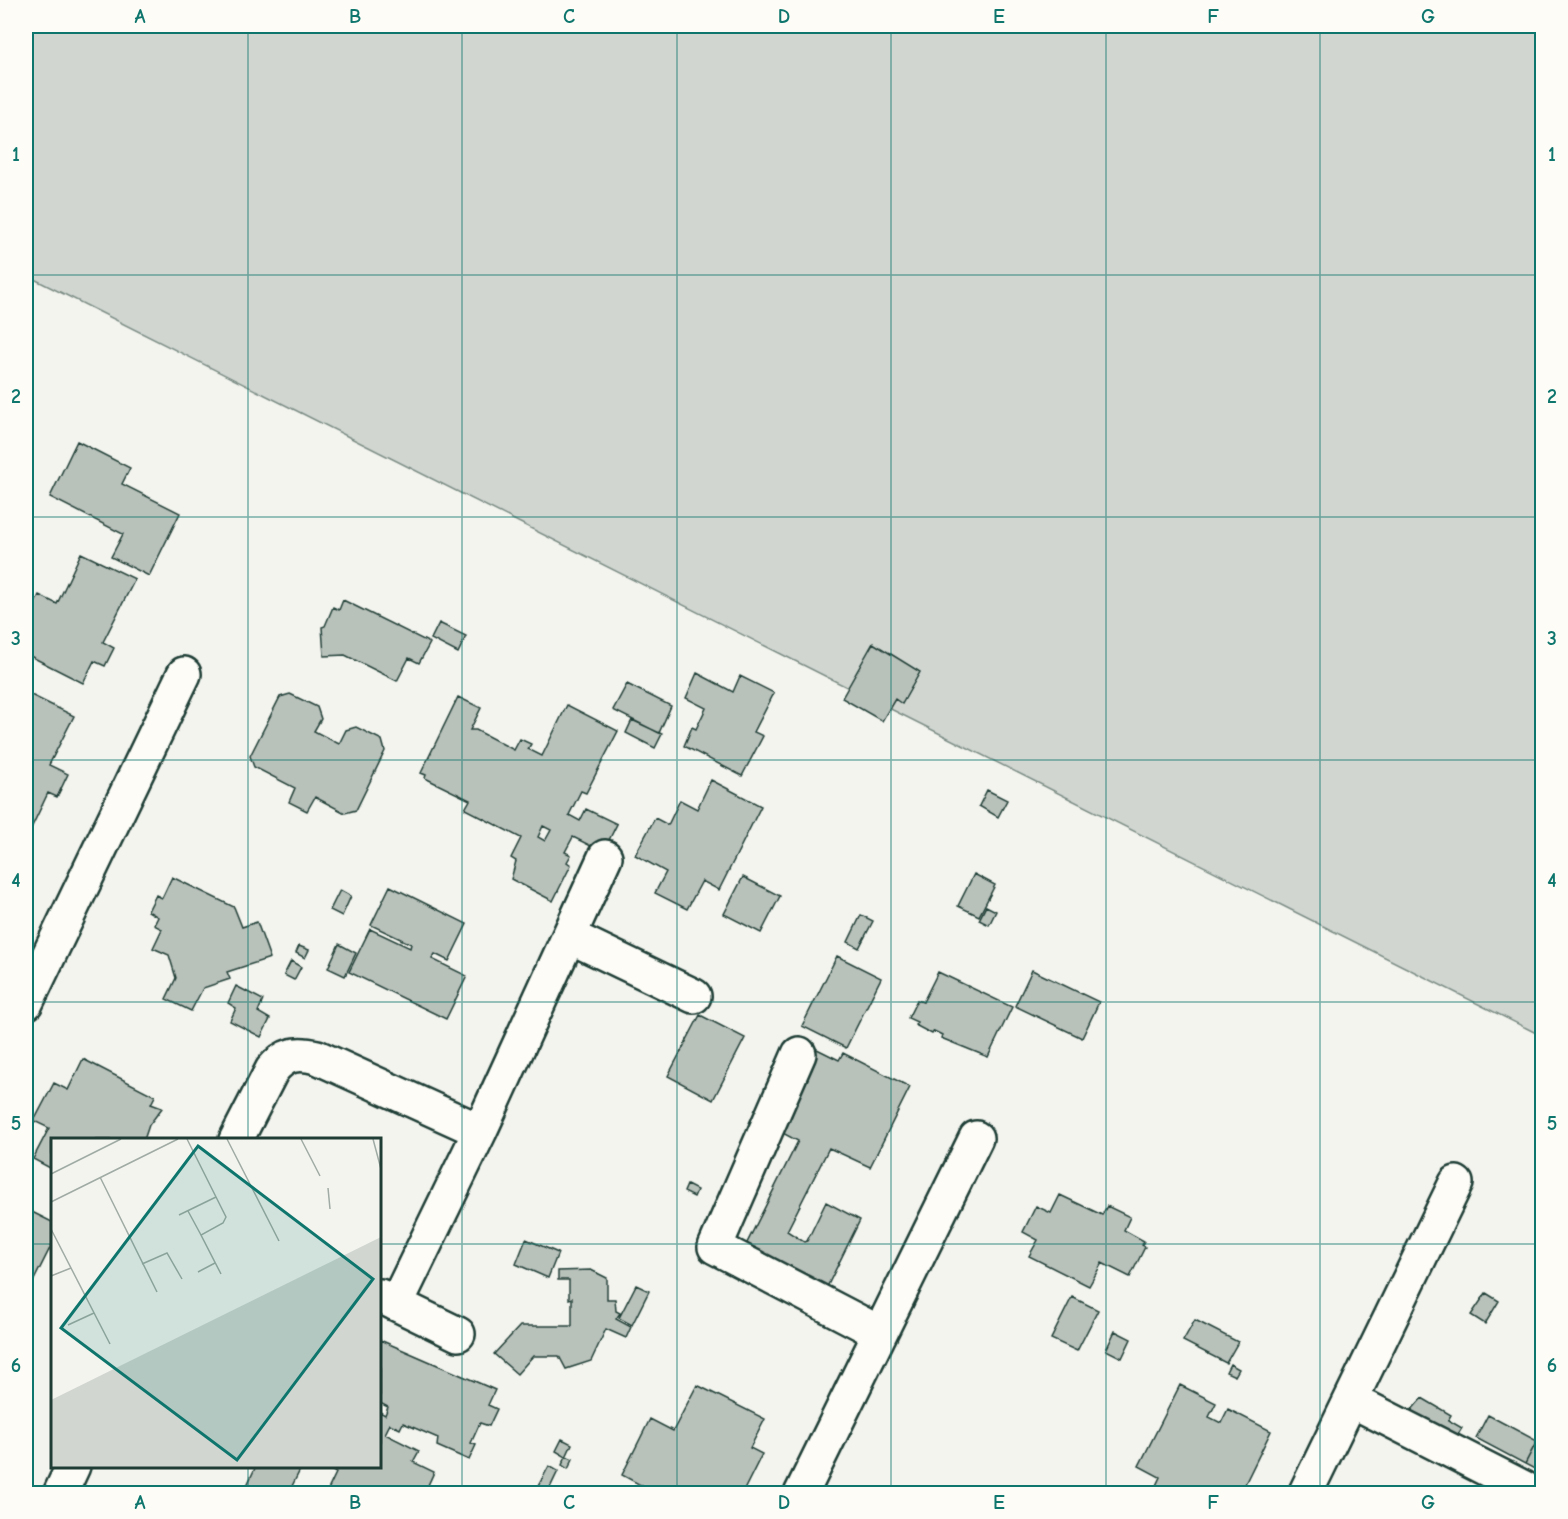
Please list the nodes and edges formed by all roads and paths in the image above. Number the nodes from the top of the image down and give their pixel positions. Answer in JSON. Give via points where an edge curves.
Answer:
{"nodes":[{"id":1,"x":184,"y":674,"type":"dead end"},
{"id":2,"x":605,"y":857,"type":"dead end"},
{"id":3,"x":569,"y":936,"type":"junction"},
{"id":4,"x":694,"y":996,"type":"dead end"},
{"id":5,"x":26,"y":1003,"type":"edge"},
{"id":6,"x":799,"y":1054,"type":"dead end"},
{"id":7,"x":480,"y":1131,"type":"junction"},
{"id":8,"x":237,"y":1138,"type":"edge"},
{"id":9,"x":976,"y":1138,"type":"dead end"},
{"id":10,"x":1456,"y":1183,"type":"dead end"},
{"id":11,"x":388,"y":1300,"type":"edge"},
{"id":12,"x":880,"y":1333,"type":"junction"},
{"id":13,"x":458,"y":1334,"type":"dead end"},
{"id":14,"x":1351,"y":1400,"type":"junction"},
{"id":15,"x":73,"y":1468,"type":"edge"},
{"id":16,"x":1524,"y":1488,"type":"dead end"},
{"id":17,"x":60,"y":1494,"type":"edge"},
{"id":18,"x":801,"y":1494,"type":"edge"},
{"id":19,"x":1305,"y":1494,"type":"edge"}],
"edges":[{"from":1,"to":5,"type":"street"},
{"from":2,"to":3,"type":"street"},
{"from":3,"to":4,"type":"street"},
{"from":3,"to":7,"type":"street"},
{"from":6,"to":12,"type":"street","via":[[715,1247]]},
{"from":7,"to":8,"type":"street","via":[[317,1057],[300,1053],[279,1061]]},
{"from":7,"to":11,"type":"street"},
{"from":9,"to":12,"type":"street"},
{"from":10,"to":14,"type":"street"},
{"from":11,"to":13,"type":"street"},
{"from":12,"to":18,"type":"street"},
{"from":14,"to":16,"type":"street"},
{"from":14,"to":19,"type":"street"},
{"from":15,"to":17,"type":"street"}]}
